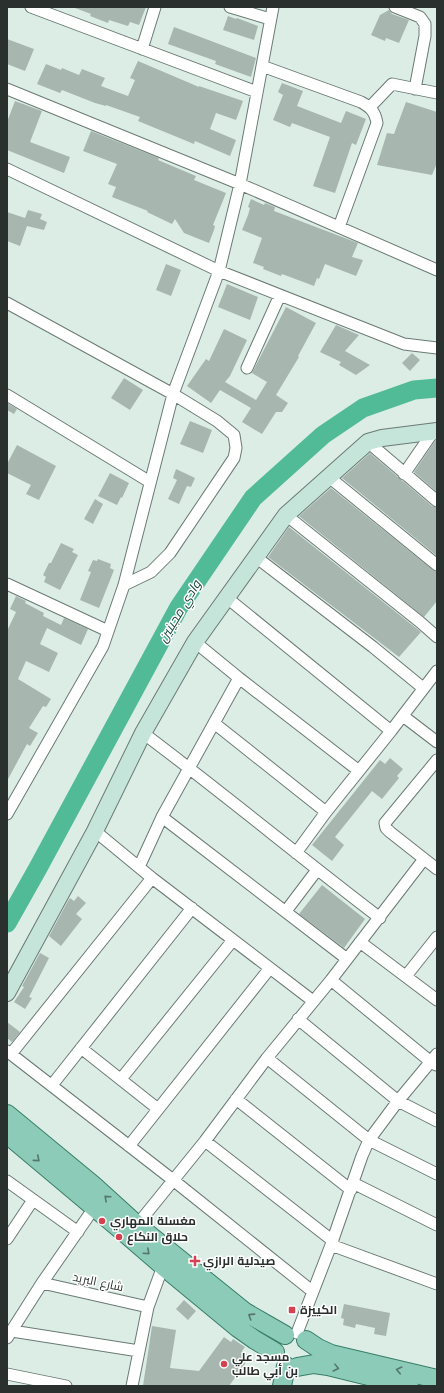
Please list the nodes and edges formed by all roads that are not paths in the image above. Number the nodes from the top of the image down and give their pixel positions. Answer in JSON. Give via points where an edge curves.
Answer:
{"nodes":[{"id":1,"x":31,"y":7,"type":"edge"},
{"id":2,"x":155,"y":7,"type":"edge"},
{"id":3,"x":230,"y":7,"type":"edge"},
{"id":4,"x":274,"y":7,"type":"edge"},
{"id":5,"x":395,"y":7,"type":"edge"},
{"id":6,"x":53,"y":11,"type":"edge"},
{"id":7,"x":270,"y":19,"type":"junction"},
{"id":8,"x":142,"y":49,"type":"junction"},
{"id":9,"x":262,"y":66,"type":"junction"},
{"id":10,"x":415,"y":88,"type":"junction"},
{"id":11,"x":7,"y":89,"type":"edge"},
{"id":12,"x":257,"y":92,"type":"junction"},
{"id":13,"x":437,"y":94,"type":"edge"},
{"id":14,"x":370,"y":107,"type":"junction"},
{"id":15,"x":7,"y":169,"type":"edge"},
{"id":16,"x":240,"y":184,"type":"junction"},
{"id":17,"x":339,"y":227,"type":"junction"},
{"id":18,"x":437,"y":270,"type":"edge"},
{"id":19,"x":219,"y":271,"type":"junction"},
{"id":20,"x":280,"y":295,"type":"junction"},
{"id":21,"x":7,"y":303,"type":"edge"},
{"id":22,"x":437,"y":348,"type":"edge"},
{"id":23,"x":247,"y":368,"type":"dead end"},
{"id":24,"x":173,"y":394,"type":"junction"},
{"id":25,"x":7,"y":395,"type":"edge"},
{"id":26,"x":435,"y":432,"type":"edge"},
{"id":27,"x":368,"y":442,"type":"junction"},
{"id":28,"x":404,"y":474,"type":"junction"},
{"id":29,"x":329,"y":477,"type":"junction"},
{"id":30,"x":150,"y":482,"type":"junction"},
{"id":31,"x":437,"y":501,"type":"edge"},
{"id":32,"x":286,"y":515,"type":"junction"},
{"id":33,"x":256,"y":557,"type":"junction"},
{"id":34,"x":437,"y":565,"type":"edge"},
{"id":35,"x":124,"y":585,"type":"junction"},
{"id":36,"x":8,"y":587,"type":"edge"},
{"id":37,"x":226,"y":597,"type":"junction"},
{"id":38,"x":108,"y":631,"type":"junction"},
{"id":39,"x":437,"y":637,"type":"edge"},
{"id":40,"x":195,"y":642,"type":"junction"},
{"id":41,"x":437,"y":671,"type":"edge"},
{"id":42,"x":239,"y":678,"type":"junction"},
{"id":43,"x":423,"y":688,"type":"junction"},
{"id":44,"x":403,"y":716,"type":"junction"},
{"id":45,"x":214,"y":723,"type":"junction"},
{"id":46,"x":391,"y":731,"type":"junction"},
{"id":47,"x":143,"y":733,"type":"junction"},
{"id":48,"x":437,"y":742,"type":"edge"},
{"id":49,"x":437,"y":760,"type":"edge"},
{"id":50,"x":189,"y":768,"type":"junction"},
{"id":51,"x":359,"y":771,"type":"junction"},
{"id":52,"x":326,"y":812,"type":"junction"},
{"id":53,"x":7,"y":814,"type":"edge"},
{"id":54,"x":162,"y":817,"type":"junction"},
{"id":55,"x":95,"y":831,"type":"junction"},
{"id":56,"x":296,"y":853,"type":"junction"},
{"id":57,"x":424,"y":859,"type":"junction"},
{"id":58,"x":139,"y":867,"type":"junction"},
{"id":59,"x":437,"y":869,"type":"edge"},
{"id":60,"x":317,"y":870,"type":"junction"},
{"id":61,"x":152,"y":878,"type":"junction"},
{"id":62,"x":192,"y":908,"type":"junction"},
{"id":63,"x":286,"y":911,"type":"junction"},
{"id":64,"x":380,"y":918,"type":"junction"},
{"id":65,"x":437,"y":937,"type":"edge"},
{"id":66,"x":233,"y":940,"type":"junction"},
{"id":67,"x":360,"y":942,"type":"junction"},
{"id":68,"x":347,"y":959,"type":"junction"},
{"id":69,"x":270,"y":968,"type":"junction"},
{"id":70,"x":406,"y":976,"type":"junction"},
{"id":71,"x":331,"y":980,"type":"junction"},
{"id":72,"x":7,"y":993,"type":"edge"},
{"id":73,"x":437,"y":1000,"type":"edge"},
{"id":74,"x":313,"y":1001,"type":"junction"},
{"id":75,"x":298,"y":1019,"type":"junction"},
{"id":76,"x":81,"y":1048,"type":"junction"},
{"id":77,"x":9,"y":1053,"type":"edge"},
{"id":78,"x":267,"y":1058,"type":"junction"},
{"id":79,"x":435,"y":1061,"type":"edge"},
{"id":80,"x":121,"y":1079,"type":"junction"},
{"id":81,"x":52,"y":1085,"type":"junction"},
{"id":82,"x":236,"y":1099,"type":"junction"},
{"id":83,"x":398,"y":1101,"type":"junction"},
{"id":84,"x":158,"y":1109,"type":"junction"},
{"id":85,"x":7,"y":1114,"type":"edge"},
{"id":86,"x":437,"y":1121,"type":"edge"},
{"id":87,"x":7,"y":1134,"type":"edge"},
{"id":88,"x":369,"y":1140,"type":"junction"},
{"id":89,"x":205,"y":1141,"type":"junction"},
{"id":90,"x":129,"y":1146,"type":"junction"},
{"id":91,"x":437,"y":1174,"type":"edge"},
{"id":92,"x":173,"y":1180,"type":"junction"},
{"id":93,"x":7,"y":1181,"type":"edge"},
{"id":94,"x":352,"y":1186,"type":"junction"},
{"id":95,"x":33,"y":1200,"type":"junction"},
{"id":96,"x":94,"y":1208,"type":"junction"},
{"id":97,"x":137,"y":1225,"type":"junction"},
{"id":98,"x":437,"y":1225,"type":"edge"},
{"id":99,"x":78,"y":1232,"type":"junction"},
{"id":100,"x":7,"y":1239,"type":"edge"},
{"id":101,"x":332,"y":1243,"type":"junction"},
{"id":102,"x":163,"y":1266,"type":"junction"},
{"id":103,"x":42,"y":1283,"type":"junction"},
{"id":104,"x":437,"y":1284,"type":"edge"},
{"id":105,"x":312,"y":1291,"type":"junction"},
{"id":106,"x":148,"y":1307,"type":"junction"},
{"id":107,"x":10,"y":1335,"type":"edge"},
{"id":108,"x":296,"y":1336,"type":"junction"},
{"id":109,"x":139,"y":1351,"type":"junction"},
{"id":110,"x":275,"y":1352,"type":"junction"},
{"id":111,"x":292,"y":1367,"type":"junction"},
{"id":112,"x":7,"y":1374,"type":"edge"},
{"id":113,"x":437,"y":1379,"type":"edge"},
{"id":114,"x":40,"y":1383,"type":"edge"},
{"id":115,"x":66,"y":1386,"type":"edge"},
{"id":116,"x":132,"y":1386,"type":"edge"},
{"id":117,"x":282,"y":1386,"type":"edge"},
{"id":118,"x":409,"y":1386,"type":"edge"}],
"edges":[{"from":1,"to":6,"type":"street"},
{"from":2,"to":8,"type":"street"},
{"from":3,"to":7,"type":"street"},
{"from":4,"to":7,"type":"street"},
{"from":5,"to":10,"type":"street","via":[[420,17],[425,24]]},
{"from":6,"to":8,"type":"street"},
{"from":7,"to":9,"type":"street"},
{"from":8,"to":12,"type":"street"},
{"from":9,"to":12,"type":"street"},
{"from":9,"to":14,"type":"street"},
{"from":10,"to":13,"type":"street"},
{"from":10,"to":14,"type":"street","via":[[392,84]]},
{"from":11,"to":16,"type":"street"},
{"from":12,"to":16,"type":"street"},
{"from":14,"to":17,"type":"street","via":[[376,115],[377,123]]},
{"from":15,"to":19,"type":"street"},
{"from":16,"to":17,"type":"street"},
{"from":16,"to":19,"type":"street"},
{"from":17,"to":18,"type":"street"},
{"from":19,"to":20,"type":"street"},
{"from":19,"to":24,"type":"street"},
{"from":20,"to":22,"type":"street","via":[[404,344]]},
{"from":20,"to":23,"type":"street"},
{"from":21,"to":24,"type":"street"},
{"from":24,"to":30,"type":"street"},
{"from":24,"to":35,"type":"street","via":[[217,421],[234,435],[234,458],[170,553],[151,572]]},
{"from":25,"to":30,"type":"street"},
{"from":26,"to":27,"type":"street"},
{"from":26,"to":28,"type":"street"},
{"from":27,"to":28,"type":"street"},
{"from":27,"to":29,"type":"street"},
{"from":28,"to":31,"type":"street"},
{"from":29,"to":32,"type":"street"},
{"from":29,"to":34,"type":"street"},
{"from":30,"to":35,"type":"street"},
{"from":32,"to":33,"type":"street"},
{"from":32,"to":39,"type":"street"},
{"from":33,"to":37,"type":"street"},
{"from":33,"to":43,"type":"street"},
{"from":35,"to":38,"type":"street"},
{"from":36,"to":38,"type":"street"},
{"from":37,"to":40,"type":"street"},
{"from":37,"to":46,"type":"street"},
{"from":38,"to":53,"type":"street","via":[[103,646]]},
{"from":40,"to":42,"type":"street"},
{"from":40,"to":47,"type":"street"},
{"from":41,"to":43,"type":"street"},
{"from":42,"to":45,"type":"street"},
{"from":42,"to":51,"type":"street"},
{"from":43,"to":44,"type":"street"},
{"from":44,"to":46,"type":"street"},
{"from":44,"to":48,"type":"street"},
{"from":45,"to":50,"type":"street"},
{"from":45,"to":52,"type":"street"},
{"from":46,"to":51,"type":"street"},
{"from":47,"to":50,"type":"street"},
{"from":47,"to":55,"type":"street"},
{"from":49,"to":57,"type":"street","via":[[385,823],[390,832]]},
{"from":50,"to":54,"type":"street"},
{"from":50,"to":56,"type":"street"},
{"from":51,"to":52,"type":"street"},
{"from":52,"to":56,"type":"street"},
{"from":54,"to":58,"type":"street"},
{"from":54,"to":63,"type":"street"},
{"from":55,"to":58,"type":"street"},
{"from":55,"to":72,"type":"street"},
{"from":56,"to":60,"type":"street"},
{"from":57,"to":59,"type":"street"},
{"from":57,"to":64,"type":"street"},
{"from":58,"to":61,"type":"street"},
{"from":60,"to":63,"type":"street"},
{"from":60,"to":64,"type":"street"},
{"from":61,"to":62,"type":"street"},
{"from":61,"to":77,"type":"street"},
{"from":62,"to":66,"type":"street"},
{"from":62,"to":76,"type":"street"},
{"from":63,"to":68,"type":"street"},
{"from":64,"to":67,"type":"street"},
{"from":65,"to":70,"type":"street"},
{"from":66,"to":69,"type":"street"},
{"from":66,"to":80,"type":"street"},
{"from":67,"to":68,"type":"street"},
{"from":67,"to":70,"type":"street"},
{"from":68,"to":71,"type":"street"},
{"from":69,"to":74,"type":"street"},
{"from":69,"to":84,"type":"street"},
{"from":70,"to":73,"type":"street"},
{"from":71,"to":74,"type":"street"},
{"from":71,"to":79,"type":"street"},
{"from":74,"to":75,"type":"street"},
{"from":75,"to":78,"type":"street"},
{"from":75,"to":83,"type":"street"},
{"from":76,"to":80,"type":"street"},
{"from":76,"to":81,"type":"street"},
{"from":77,"to":81,"type":"street"},
{"from":78,"to":82,"type":"street"},
{"from":78,"to":88,"type":"street"},
{"from":79,"to":83,"type":"street"},
{"from":80,"to":84,"type":"street"},
{"from":81,"to":90,"type":"street"},
{"from":82,"to":89,"type":"street"},
{"from":82,"to":94,"type":"street"},
{"from":83,"to":86,"type":"street"},
{"from":83,"to":88,"type":"street"},
{"from":84,"to":90,"type":"street"},
{"from":97,"to":85,"type":"main road","one_way":true},
{"from":87,"to":96,"type":"main road","one_way":true},
{"from":88,"to":91,"type":"street"},
{"from":88,"to":94,"type":"street"},
{"from":89,"to":92,"type":"street"},
{"from":89,"to":101,"type":"street"},
{"from":90,"to":92,"type":"street"},
{"from":92,"to":97,"type":"street"},
{"from":92,"to":105,"type":"street"},
{"from":93,"to":95,"type":"street"},
{"from":94,"to":98,"type":"street"},
{"from":94,"to":101,"type":"street"},
{"from":95,"to":99,"type":"street"},
{"from":95,"to":100,"type":"street"},
{"from":96,"to":99,"type":"street"},
{"from":96,"to":102,"type":"main road","one_way":true},
{"from":108,"to":97,"type":"main road","one_way":true,"via":[[264,1324],[245,1312]]},
{"from":99,"to":103,"type":"street"},
{"from":101,"to":104,"type":"street"},
{"from":101,"to":105,"type":"street"},
{"from":102,"to":106,"type":"street"},
{"from":102,"to":110,"type":"main road","via":[[238,1328]]},
{"from":103,"to":106,"type":"street","name":"شارع البريد"},
{"from":103,"to":107,"type":"street"},
{"from":105,"to":108,"type":"street"},
{"from":106,"to":109,"type":"street"},
{"from":107,"to":109,"type":"street"},
{"from":108,"to":110,"type":"main road","via":[[278,1342]]},
{"from":108,"to":111,"type":"main road","via":[[309,1345],[309,1356],[306,1361]]},
{"from":113,"to":108,"type":"main road","one_way":true,"via":[[331,1354]]},
{"from":109,"to":116,"type":"street"},
{"from":110,"to":111,"type":"main road","via":[[279,1361]]},
{"from":111,"to":117,"type":"main road"},
{"from":111,"to":118,"type":"main road","one_way":true,"via":[[314,1364],[328,1366]]},
{"from":112,"to":114,"type":"street"},
{"from":114,"to":115,"type":"street"}]}
